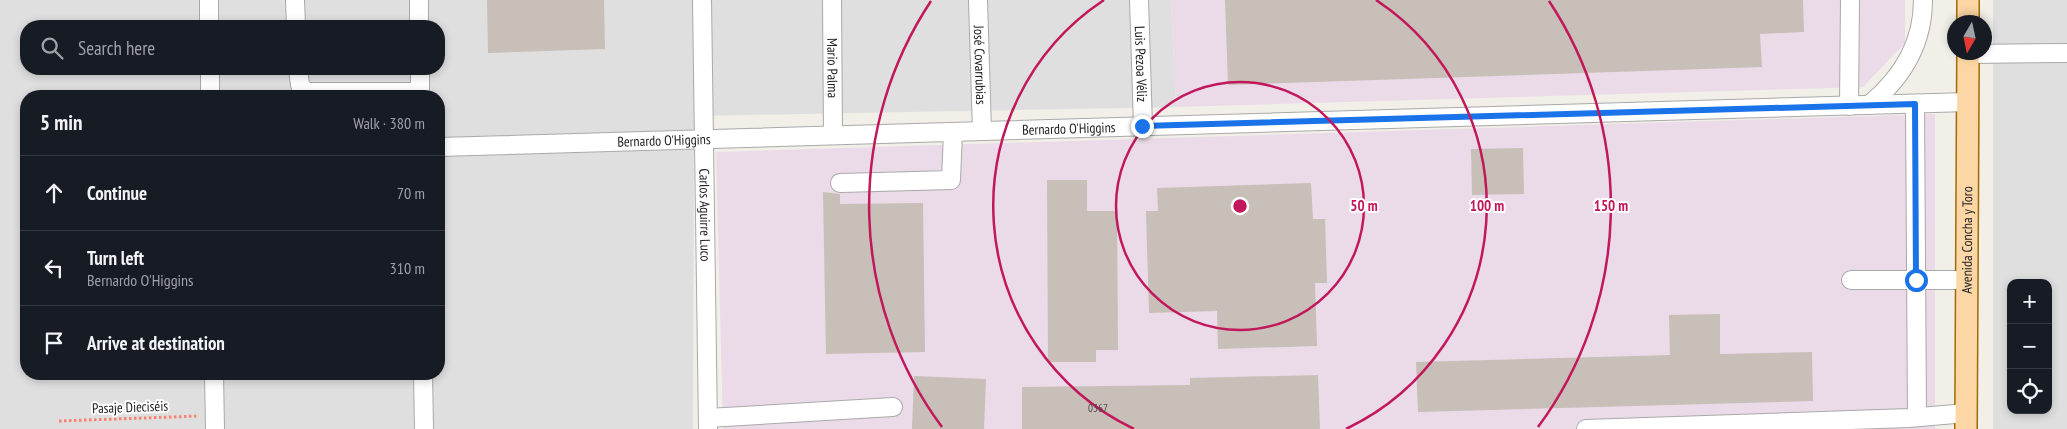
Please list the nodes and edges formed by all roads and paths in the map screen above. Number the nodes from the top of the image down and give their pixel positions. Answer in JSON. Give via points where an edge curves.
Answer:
{"nodes":[{"id":1,"x":209,"y":0,"type":"edge"},
{"id":2,"x":295,"y":0,"type":"edge"},
{"id":3,"x":419,"y":0,"type":"edge"},
{"id":4,"x":702,"y":0,"type":"edge"},
{"id":5,"x":832,"y":0,"type":"edge"},
{"id":6,"x":978,"y":0,"type":"edge"},
{"id":7,"x":1138,"y":0,"type":"edge"},
{"id":8,"x":1850,"y":0,"type":"edge"},
{"id":9,"x":1923,"y":0,"type":"edge"},
{"id":10,"x":1968,"y":0,"type":"edge"},
{"id":11,"x":1968,"y":15,"type":"edge"},
{"id":12,"x":210,"y":20,"type":"edge"},
{"id":13,"x":296,"y":20,"type":"edge"},
{"id":14,"x":419,"y":20,"type":"edge"},
{"id":15,"x":1992,"y":53,"type":"edge"},
{"id":16,"x":2067,"y":53,"type":"edge"},
{"id":17,"x":1968,"y":60,"type":"edge"},
{"id":18,"x":210,"y":75,"type":"edge"},
{"id":19,"x":299,"y":75,"type":"edge"},
{"id":20,"x":420,"y":75,"type":"edge"},
{"id":21,"x":210,"y":90,"type":"edge"},
{"id":22,"x":304,"y":90,"type":"edge"},
{"id":23,"x":420,"y":90,"type":"edge"},
{"id":24,"x":1968,"y":102,"type":"junction"},
{"id":25,"x":1915,"y":104,"type":"junction"},
{"id":26,"x":1869,"y":105,"type":"junction"},
{"id":27,"x":1849,"y":106,"type":"junction"},
{"id":28,"x":1142,"y":126,"type":"junction"},
{"id":29,"x":982,"y":131,"type":"junction"},
{"id":30,"x":953,"y":132,"type":"junction"},
{"id":31,"x":833,"y":136,"type":"junction"},
{"id":32,"x":704,"y":139,"type":"junction"},
{"id":33,"x":445,"y":147,"type":"edge"},
{"id":34,"x":840,"y":183,"type":"dead end"},
{"id":35,"x":1851,"y":280,"type":"dead end"},
{"id":36,"x":1916,"y":280,"type":"junction"},
{"id":37,"x":1967,"y":280,"type":"junction"},
{"id":38,"x":214,"y":380,"type":"edge"},
{"id":39,"x":424,"y":380,"type":"edge"},
{"id":40,"x":893,"y":407,"type":"dead end"},
{"id":41,"x":201,"y":416,"type":"dead end"},
{"id":42,"x":1917,"y":417,"type":"junction"},
{"id":43,"x":59,"y":421,"type":"dead end"},
{"id":44,"x":1966,"y":421,"type":"edge"},
{"id":45,"x":708,"y":424,"type":"edge"},
{"id":46,"x":215,"y":429,"type":"edge"},
{"id":47,"x":424,"y":429,"type":"edge"},
{"id":48,"x":1586,"y":429,"type":"edge"}],
"edges":[{"from":1,"to":12,"type":"street"},
{"from":2,"to":13,"type":"street"},
{"from":3,"to":14,"type":"street"},
{"from":4,"to":32,"type":"street","name":"Carlos Aguirre Luco"},
{"from":5,"to":31,"type":"street","name":"Mario Palma"},
{"from":6,"to":29,"type":"street","name":"José Covarrubias"},
{"from":7,"to":28,"type":"street","name":"Luis Pezoa Véliz"},
{"from":8,"to":27,"type":"street"},
{"from":9,"to":26,"type":"street","via":[[1923,15],[1910,59],[1895,81]]},
{"from":10,"to":11,"type":"main road"},
{"from":15,"to":16,"type":"street"},
{"from":17,"to":24,"type":"main road","name":"Avenida Concha y Toro"},
{"from":18,"to":21,"type":"street"},
{"from":19,"to":22,"type":"street"},
{"from":20,"to":23,"type":"street"},
{"from":24,"to":25,"type":"street","name":"Bernardo O'Higgins"},
{"from":24,"to":37,"type":"main road","name":"Avenida Concha y Toro"},
{"from":25,"to":26,"type":"street","name":"Bernardo O'Higgins"},
{"from":25,"to":36,"type":"street"},
{"from":26,"to":27,"type":"street","name":"Bernardo O'Higgins"},
{"from":27,"to":28,"type":"street","name":"Bernardo O'Higgins"},
{"from":28,"to":29,"type":"street","name":"Bernardo O'Higgins"},
{"from":29,"to":30,"type":"street","name":"Bernardo O'Higgins"},
{"from":30,"to":31,"type":"street","name":"Bernardo O'Higgins"},
{"from":30,"to":34,"type":"street","via":[[951,180]]},
{"from":31,"to":32,"type":"street","name":"Bernardo O'Higgins"},
{"from":32,"to":33,"type":"street","name":"Bernardo O'Higgins"},
{"from":32,"to":45,"type":"street","name":"Carlos Aguirre Luco"},
{"from":35,"to":36,"type":"street"},
{"from":36,"to":37,"type":"street"},
{"from":36,"to":42,"type":"street"},
{"from":37,"to":44,"type":"main road","name":"Avenida Concha y Toro"},
{"from":38,"to":46,"type":"street"},
{"from":39,"to":47,"type":"street"},
{"from":40,"to":45,"type":"street"},
{"from":41,"to":43,"type":"path","name":"Pasaje Dieciséis"},
{"from":42,"to":44,"type":"street"},
{"from":42,"to":48,"type":"street"}]}
